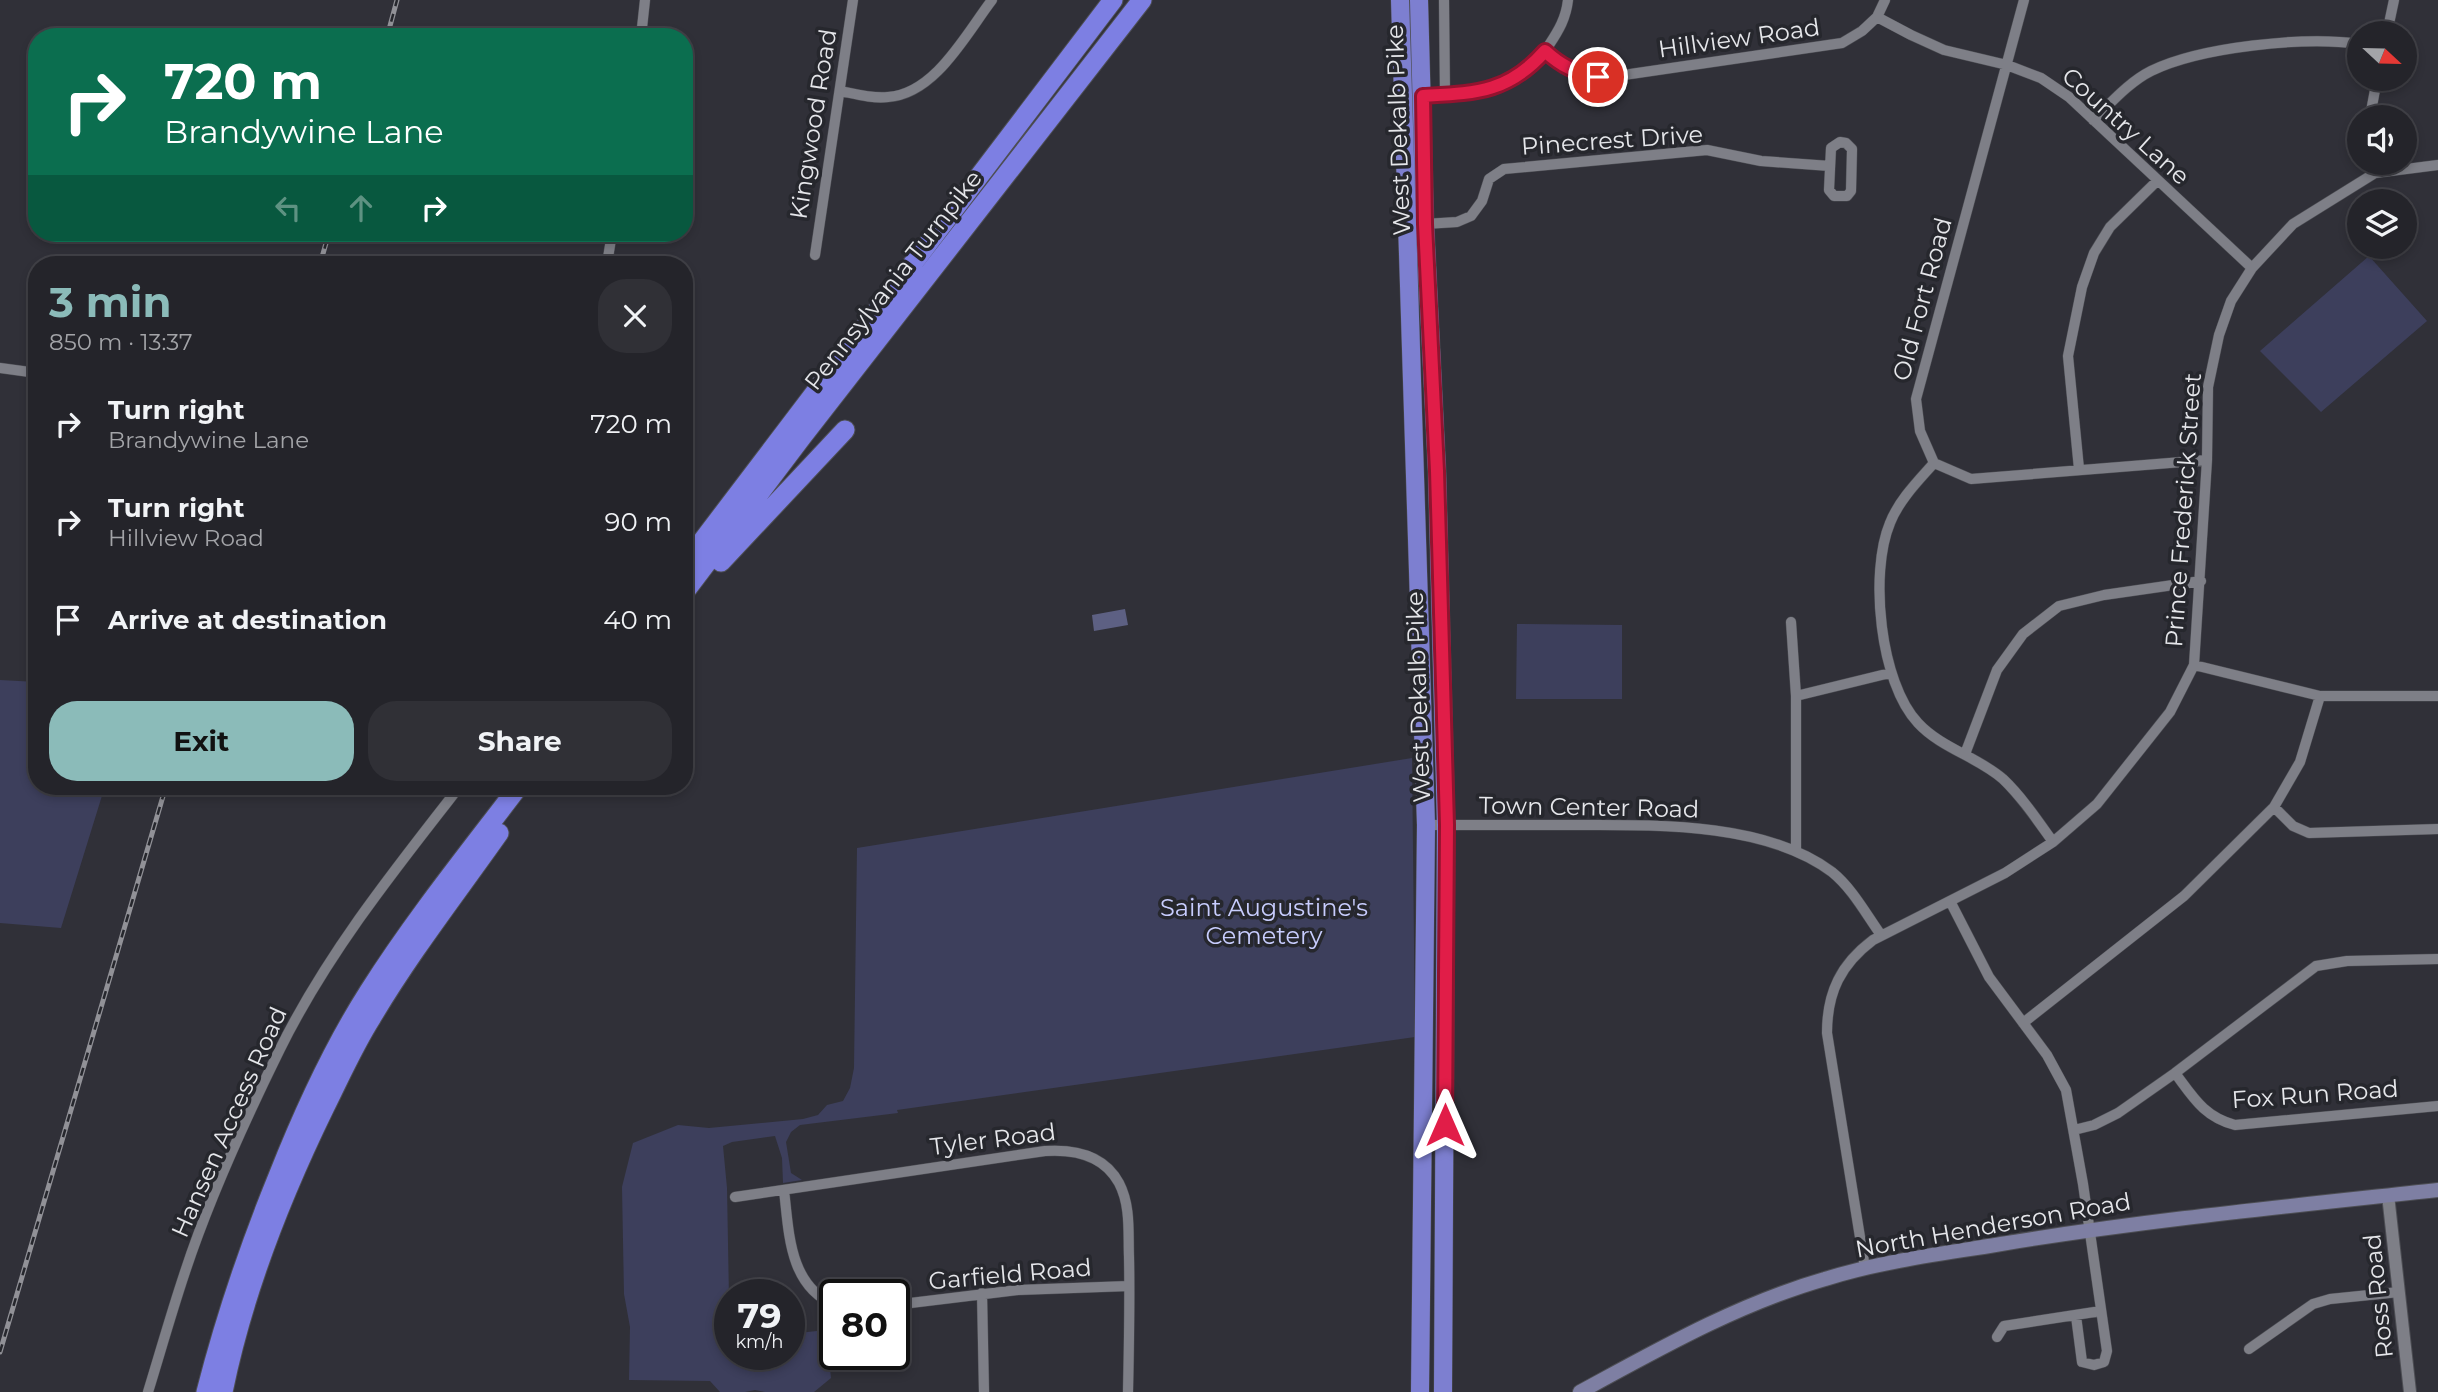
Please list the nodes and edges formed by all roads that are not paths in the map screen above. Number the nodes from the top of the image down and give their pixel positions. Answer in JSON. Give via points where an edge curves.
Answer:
{"nodes":[{"id":1,"x":645,"y":0,"type":"edge"},
{"id":2,"x":853,"y":0,"type":"edge"},
{"id":3,"x":992,"y":0,"type":"edge"},
{"id":4,"x":1113,"y":0,"type":"edge"},
{"id":5,"x":1142,"y":0,"type":"edge"},
{"id":6,"x":1400,"y":0,"type":"edge"},
{"id":7,"x":1419,"y":0,"type":"edge"},
{"id":8,"x":1444,"y":0,"type":"edge"},
{"id":9,"x":1568,"y":0,"type":"edge"},
{"id":10,"x":1885,"y":0,"type":"edge"},
{"id":11,"x":2024,"y":0,"type":"edge"},
{"id":12,"x":2394,"y":0,"type":"edge"},
{"id":13,"x":1877,"y":16,"type":"junction"},
{"id":14,"x":2389,"y":21,"type":"edge"},
{"id":15,"x":642,"y":28,"type":"edge"},
{"id":16,"x":2347,"y":42,"type":"edge"},
{"id":17,"x":1545,"y":51,"type":"junction"},
{"id":18,"x":2007,"y":65,"type":"junction"},
{"id":19,"x":839,"y":91,"type":"junction"},
{"id":20,"x":1445,"y":95,"type":"junction"},
{"id":21,"x":1423,"y":96,"type":"junction"},
{"id":22,"x":1404,"y":97,"type":"junction"},
{"id":23,"x":2093,"y":120,"type":"junction"},
{"id":24,"x":2438,"y":165,"type":"edge"},
{"id":25,"x":1830,"y":166,"type":"junction"},
{"id":26,"x":2417,"y":166,"type":"edge"},
{"id":27,"x":2364,"y":175,"type":"edge"},
{"id":28,"x":2157,"y":181,"type":"junction"},
{"id":29,"x":1425,"y":224,"type":"junction"},
{"id":30,"x":815,"y":255,"type":"dead end"},
{"id":31,"x":2252,"y":268,"type":"junction"},
{"id":32,"x":0,"y":368,"type":"edge"},
{"id":33,"x":28,"y":372,"type":"edge"},
{"id":34,"x":845,"y":430,"type":"dead end"},
{"id":35,"x":2207,"y":460,"type":"junction"},
{"id":36,"x":1934,"y":463,"type":"junction"},
{"id":37,"x":2079,"y":469,"type":"junction"},
{"id":38,"x":693,"y":553,"type":"edge"},
{"id":39,"x":693,"y":581,"type":"edge"},
{"id":40,"x":2201,"y":581,"type":"junction"},
{"id":41,"x":693,"y":591,"type":"edge"},
{"id":42,"x":1791,"y":622,"type":"dead end"},
{"id":43,"x":2194,"y":666,"type":"junction"},
{"id":44,"x":1890,"y":673,"type":"junction"},
{"id":45,"x":1796,"y":696,"type":"junction"},
{"id":46,"x":2320,"y":696,"type":"junction"},
{"id":47,"x":2438,"y":696,"type":"edge"},
{"id":48,"x":1965,"y":754,"type":"junction"},
{"id":49,"x":453,"y":795,"type":"edge"},
{"id":50,"x":512,"y":795,"type":"edge"},
{"id":51,"x":528,"y":795,"type":"edge"},
{"id":52,"x":2274,"y":807,"type":"junction"},
{"id":53,"x":1426,"y":825,"type":"junction"},
{"id":54,"x":1447,"y":825,"type":"junction"},
{"id":55,"x":2438,"y":829,"type":"edge"},
{"id":56,"x":2053,"y":842,"type":"junction"},
{"id":57,"x":1796,"y":850,"type":"junction"},
{"id":58,"x":1950,"y":901,"type":"junction"},
{"id":59,"x":1881,"y":934,"type":"junction"},
{"id":60,"x":2438,"y":959,"type":"edge"},
{"id":61,"x":2023,"y":1023,"type":"junction"},
{"id":62,"x":1425,"y":1065,"type":"junction"},
{"id":63,"x":2175,"y":1073,"type":"junction"},
{"id":64,"x":2438,"y":1106,"type":"edge"},
{"id":65,"x":1423,"y":1113,"type":"junction"},
{"id":66,"x":1445,"y":1125,"type":"junction"},
{"id":67,"x":2074,"y":1130,"type":"junction"},
{"id":68,"x":784,"y":1190,"type":"junction"},
{"id":69,"x":2438,"y":1190,"type":"edge"},
{"id":70,"x":1444,"y":1192,"type":"junction"},
{"id":71,"x":2388,"y":1195,"type":"junction"},
{"id":72,"x":735,"y":1197,"type":"dead end"},
{"id":73,"x":2090,"y":1230,"type":"junction"},
{"id":74,"x":1865,"y":1268,"type":"junction"},
{"id":75,"x":1129,"y":1286,"type":"junction"},
{"id":76,"x":2399,"y":1292,"type":"junction"},
{"id":77,"x":982,"y":1293,"type":"junction"},
{"id":78,"x":819,"y":1296,"type":"edge"},
{"id":79,"x":910,"y":1303,"type":"edge"},
{"id":80,"x":2101,"y":1311,"type":"junction"},
{"id":81,"x":2076,"y":1316,"type":"junction"},
{"id":82,"x":1997,"y":1337,"type":"dead end"},
{"id":83,"x":2249,"y":1349,"type":"dead end"},
{"id":84,"x":148,"y":1392,"type":"edge"},
{"id":85,"x":206,"y":1392,"type":"edge"},
{"id":86,"x":223,"y":1392,"type":"edge"},
{"id":87,"x":984,"y":1392,"type":"edge"},
{"id":88,"x":1128,"y":1392,"type":"edge"},
{"id":89,"x":1420,"y":1392,"type":"edge"},
{"id":90,"x":1443,"y":1392,"type":"edge"},
{"id":91,"x":1580,"y":1392,"type":"edge"},
{"id":92,"x":2410,"y":1392,"type":"edge"}],
"edges":[{"from":1,"to":15,"type":"street"},
{"from":2,"to":19,"type":"street","name":"Kingwood Road"},
{"from":3,"to":19,"type":"street","via":[[923,86],[884,98]]},
{"from":4,"to":38,"type":"highway","name":"Pennsylvania Turnpike"},
{"from":5,"to":39,"type":"highway","name":"Pennsylvania Turnpike"},
{"from":6,"to":22,"type":"highway","name":"West Dekalb Pike"},
{"from":7,"to":21,"type":"highway","name":"West Dekalb Pike"},
{"from":8,"to":20,"type":"street"},
{"from":9,"to":17,"type":"street","via":[[1562,24]]},
{"from":10,"to":13,"type":"street","name":"Hillview Road"},
{"from":11,"to":18,"type":"street","name":"Old Fort Road"},
{"from":12,"to":14,"type":"street"},
{"from":13,"to":17,"type":"street","name":"Hillview Road","via":[[1842,43],[1617,76],[1576,73]]},
{"from":13,"to":18,"type":"street","name":"Country Lane","via":[[1944,50]]},
{"from":16,"to":23,"type":"street","via":[[2225,49],[2180,60],[2150,72]]},
{"from":17,"to":20,"type":"street","via":[[1528,70],[1502,85]]},
{"from":18,"to":23,"type":"street","name":"Country Lane","via":[[2041,78]]},
{"from":18,"to":36,"type":"street","name":"Old Fort Road","via":[[1916,399],[1920,431]]},
{"from":19,"to":30,"type":"street","name":"Kingwood Road"},
{"from":20,"to":21,"type":"street"},
{"from":21,"to":22,"type":"street"},
{"from":21,"to":29,"type":"highway","name":"West Dekalb Pike"},
{"from":22,"to":53,"type":"highway","name":"West Dekalb Pike"},
{"from":23,"to":28,"type":"street","name":"Country Lane"},
{"from":24,"to":26,"type":"street","name":"Prince Frederick Street"},
{"from":25,"to":25,"type":"street","via":[[1829,190],[1834,196],[1847,196],[1852,149],[1846,143],[1831,148]]},
{"from":25,"to":29,"type":"street","name":"Pinecrest Drive","via":[[1761,161],[1707,150],[1504,169],[1489,179],[1471,216],[1457,222]]},
{"from":27,"to":31,"type":"street","name":"Prince Frederick Street","via":[[2293,224]]},
{"from":28,"to":31,"type":"street","name":"Country Lane"},
{"from":28,"to":37,"type":"street","via":[[2110,227],[2094,253],[2082,287],[2068,356]]},
{"from":29,"to":54,"type":"highway","name":"West Dekalb Pike"},
{"from":31,"to":35,"type":"street","name":"Prince Frederick Street","via":[[2231,301],[2219,335],[2208,387]]},
{"from":32,"to":33,"type":"street"},
{"from":34,"to":41,"type":"highway"},
{"from":35,"to":37,"type":"street"},
{"from":35,"to":40,"type":"street","name":"Prince Frederick Street"},
{"from":36,"to":37,"type":"street","via":[[1971,479]]},
{"from":36,"to":44,"type":"street","via":[[1890,523],[1882,555],[1881,627]]},
{"from":40,"to":43,"type":"street","name":"Prince Frederick Street"},
{"from":40,"to":48,"type":"street","via":[[2059,606],[2023,634],[1997,670]]},
{"from":42,"to":45,"type":"street"},
{"from":43,"to":46,"type":"street"},
{"from":43,"to":56,"type":"street","name":"Prince Frederick Street","via":[[2171,712],[2136,758],[2097,804]]},
{"from":44,"to":45,"type":"street"},
{"from":44,"to":48,"type":"street","via":[[1918,723]]},
{"from":45,"to":57,"type":"street"},
{"from":46,"to":47,"type":"street"},
{"from":46,"to":52,"type":"street","via":[[2300,762]]},
{"from":48,"to":56,"type":"street","via":[[2003,779]]},
{"from":49,"to":84,"type":"street","name":"Hansen Access Road","via":[[358,920],[280,1048],[211,1201]]},
{"from":50,"to":85,"type":"highway","via":[[397,948],[310,1099],[253,1238],[222,1327]]},
{"from":51,"to":86,"type":"highway","via":[[401,971],[336,1084],[271,1230],[244,1307]]},
{"from":52,"to":55,"type":"street","via":[[2293,826],[2309,833]]},
{"from":52,"to":61,"type":"street","via":[[2184,896]]},
{"from":53,"to":54,"type":"street","name":"Town Center Road"},
{"from":53,"to":62,"type":"highway","name":"West Dekalb Pike"},
{"from":54,"to":57,"type":"street","name":"Town Center Road","via":[[1676,826]]},
{"from":54,"to":66,"type":"highway","name":"West Dekalb Pike"},
{"from":56,"to":58,"type":"street","name":"Prince Frederick Street"},
{"from":57,"to":59,"type":"street","name":"Town Center Road","via":[[1833,873]]},
{"from":58,"to":59,"type":"street","name":"Prince Frederick Street"},
{"from":58,"to":61,"type":"street","via":[[1989,977]]},
{"from":59,"to":74,"type":"street","name":"Prince Frederick Street","via":[[1854,955],[1839,975],[1827,1020]]},
{"from":60,"to":63,"type":"street","via":[[2316,966]]},
{"from":61,"to":67,"type":"street","via":[[2061,1077]]},
{"from":62,"to":65,"type":"highway","name":"West Dekalb Pike"},
{"from":62,"to":66,"type":"highway"},
{"from":63,"to":64,"type":"street","name":"Fox Run Road","via":[[2205,1112],[2235,1125]]},
{"from":63,"to":67,"type":"street","via":[[2118,1113]]},
{"from":65,"to":70,"type":"highway","via":[[1434,1128]]},
{"from":65,"to":89,"type":"highway","name":"West Dekalb Pike"},
{"from":66,"to":70,"type":"highway","name":"West Dekalb Pike"},
{"from":67,"to":73,"type":"street"},
{"from":68,"to":72,"type":"street","name":"Tyler Road"},
{"from":68,"to":75,"type":"street","name":"Tyler Road","via":[[1045,1151],[1078,1152],[1107,1168],[1125,1197]]},
{"from":68,"to":78,"type":"street","via":[[794,1261]]},
{"from":69,"to":71,"type":"main road","name":"North Henderson Road"},
{"from":70,"to":90,"type":"highway","name":"West Dekalb Pike"},
{"from":71,"to":73,"type":"main road","name":"North Henderson Road"},
{"from":71,"to":76,"type":"street","name":"Ross Road"},
{"from":73,"to":74,"type":"main road","name":"North Henderson Road"},
{"from":73,"to":80,"type":"street"},
{"from":74,"to":91,"type":"main road","name":"North Henderson Road","via":[[1752,1305]]},
{"from":75,"to":77,"type":"street","name":"Garfield Road"},
{"from":75,"to":88,"type":"street","name":"Tyler Road"},
{"from":76,"to":83,"type":"street","via":[[2313,1304]]},
{"from":76,"to":92,"type":"street","name":"Ross Road"},
{"from":77,"to":79,"type":"street","name":"Garfield Road"},
{"from":77,"to":87,"type":"street"},
{"from":80,"to":81,"type":"street"},
{"from":80,"to":81,"type":"street","via":[[2107,1351],[2104,1362],[2094,1366],[2082,1362]]},
{"from":81,"to":82,"type":"street","via":[[2004,1326]]}]}
